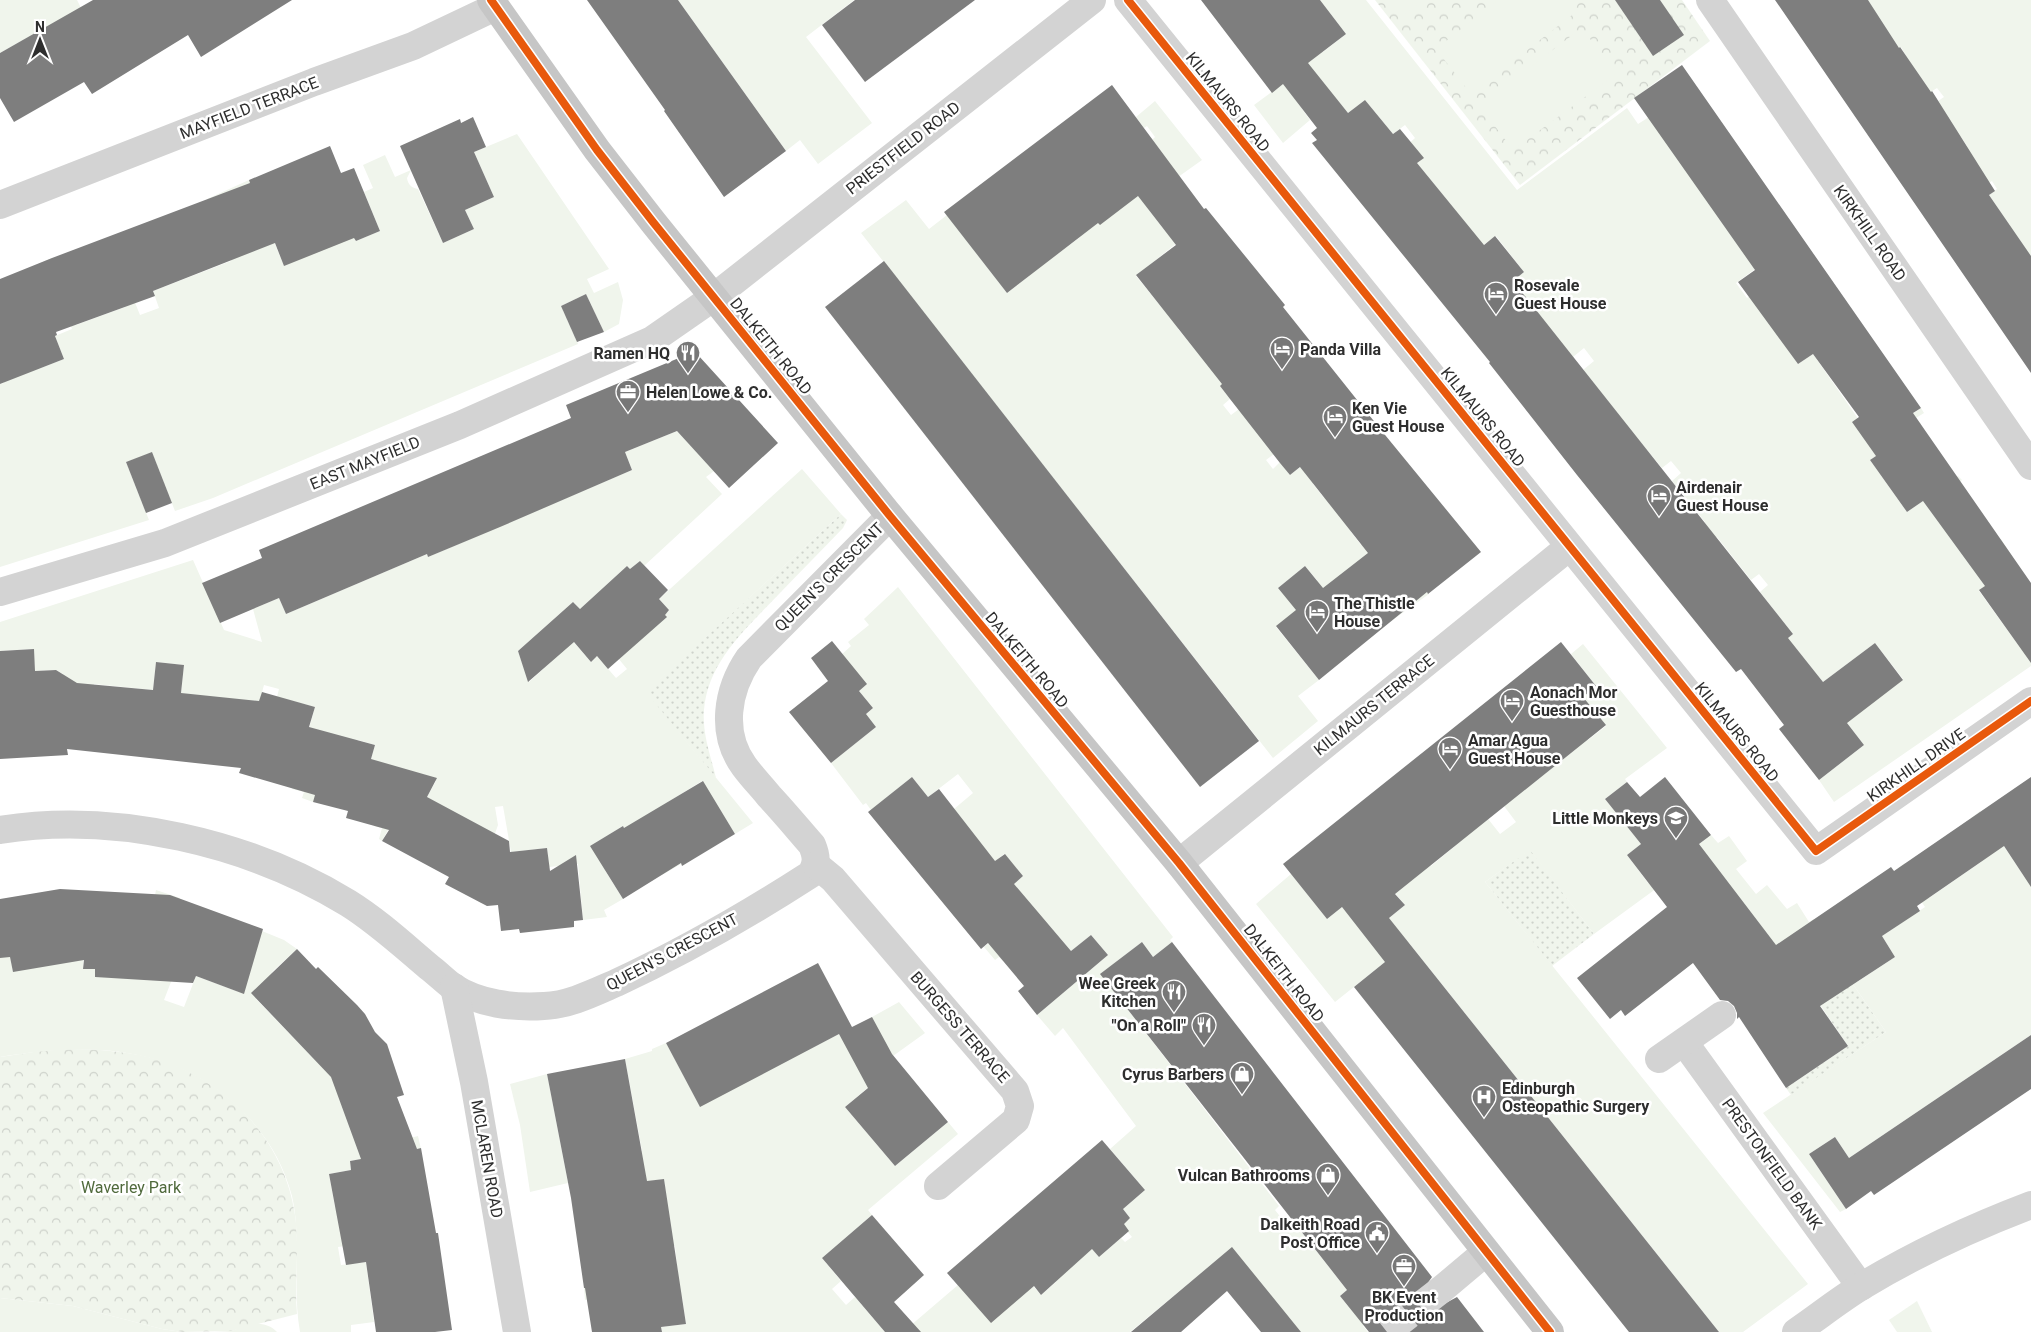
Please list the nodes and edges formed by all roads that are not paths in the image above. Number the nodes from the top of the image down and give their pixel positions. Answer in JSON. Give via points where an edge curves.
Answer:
{"nodes":[{"id":1,"x":1092,"y":0,"type":"edge"},
{"id":2,"x":1128,"y":0,"type":"edge"},
{"id":3,"x":1710,"y":0,"type":"edge"},
{"id":4,"x":493,"y":4,"type":"edge"},
{"id":5,"x":0,"y":205,"type":"edge"},
{"id":6,"x":714,"y":297,"type":"junction"},
{"id":7,"x":2031,"y":466,"type":"edge"},
{"id":8,"x":890,"y":516,"type":"junction"},
{"id":9,"x":1569,"y":547,"type":"junction"},
{"id":10,"x":0,"y":592,"type":"edge"},
{"id":11,"x":2031,"y":701,"type":"edge"},
{"id":12,"x":0,"y":830,"type":"edge"},
{"id":13,"x":1816,"y":851,"type":"joint"},
{"id":14,"x":1179,"y":863,"type":"junction"},
{"id":15,"x":816,"y":865,"type":"junction"},
{"id":16,"x":454,"y":988,"type":"junction"},
{"id":17,"x":1722,"y":1015,"type":"dead end"},
{"id":18,"x":1684,"y":1042,"type":"junction"},
{"id":19,"x":1659,"y":1059,"type":"dead end"},
{"id":20,"x":938,"y":1186,"type":"dead end"},
{"id":21,"x":2031,"y":1205,"type":"edge"},
{"id":22,"x":1486,"y":1252,"type":"junction"},
{"id":23,"x":1861,"y":1287,"type":"junction"},
{"id":24,"x":1442,"y":1289,"type":"tunnel mouth"},
{"id":25,"x":517,"y":1332,"type":"edge"},
{"id":26,"x":1550,"y":1332,"type":"edge"},
{"id":27,"x":1796,"y":1332,"type":"edge"}],
"edges":[{"from":1,"to":6,"type":"street","name":"PRIESTFIELD ROAD"},
{"from":2,"to":9,"type":"street","name":"KILMAURS ROAD"},
{"from":3,"to":7,"type":"street","name":"KIRKHILL ROAD"},
{"from":4,"to":5,"type":"street","name":"MAYFIELD TERRACE","via":[[406,49]]},
{"from":4,"to":6,"type":"main road","name":"DALKEITH ROAD","via":[[597,150]]},
{"from":6,"to":8,"type":"main road","name":"DALKEITH ROAD"},
{"from":6,"to":10,"type":"street","name":"EAST MAYFIELD","via":[[652,340],[460,425],[165,543]]},
{"from":8,"to":14,"type":"main road","name":"DALKEITH ROAD"},
{"from":8,"to":15,"type":"street","name":"QUEEN'S CRESCENT","via":[[749,658],[731,693],[730,725],[743,766],[812,845]]},
{"from":9,"to":13,"type":"street","name":"KILMAURS ROAD"},
{"from":9,"to":14,"type":"street","name":"KILMAURS TERRACE"},
{"from":11,"to":13,"type":"street","name":"KIRKHILL DRIVE"},
{"from":12,"to":16,"type":"street","name":"QUEEN'S CRESCENT","via":[[80,825],[117,828],[185,838],[244,855],[316,885],[348,903],[372,919]]},
{"from":14,"to":22,"type":"main road","name":"DALKEITH ROAD"},
{"from":15,"to":16,"type":"street","name":"QUEEN'S CRESCENT","via":[[811,874],[723,926],[648,968],[585,996],[564,1003],[522,1007],[482,1000]]},
{"from":15,"to":20,"type":"street","name":"BURGESS TERRACE","via":[[833,880],[1015,1091],[1020,1106],[1016,1120]]},
{"from":16,"to":25,"type":"street","name":"MCLAREN ROAD","via":[[474,1082]]},
{"from":17,"to":18,"type":"street"},
{"from":18,"to":19,"type":"street"},
{"from":18,"to":23,"type":"street","name":"PRESTONFIELD BANK"},
{"from":21,"to":23,"type":"street","via":[[1952,1238]]},
{"from":22,"to":24,"type":"street"},
{"from":22,"to":26,"type":"main road","name":"DALKEITH ROAD"},
{"from":23,"to":27,"type":"street"}]}
